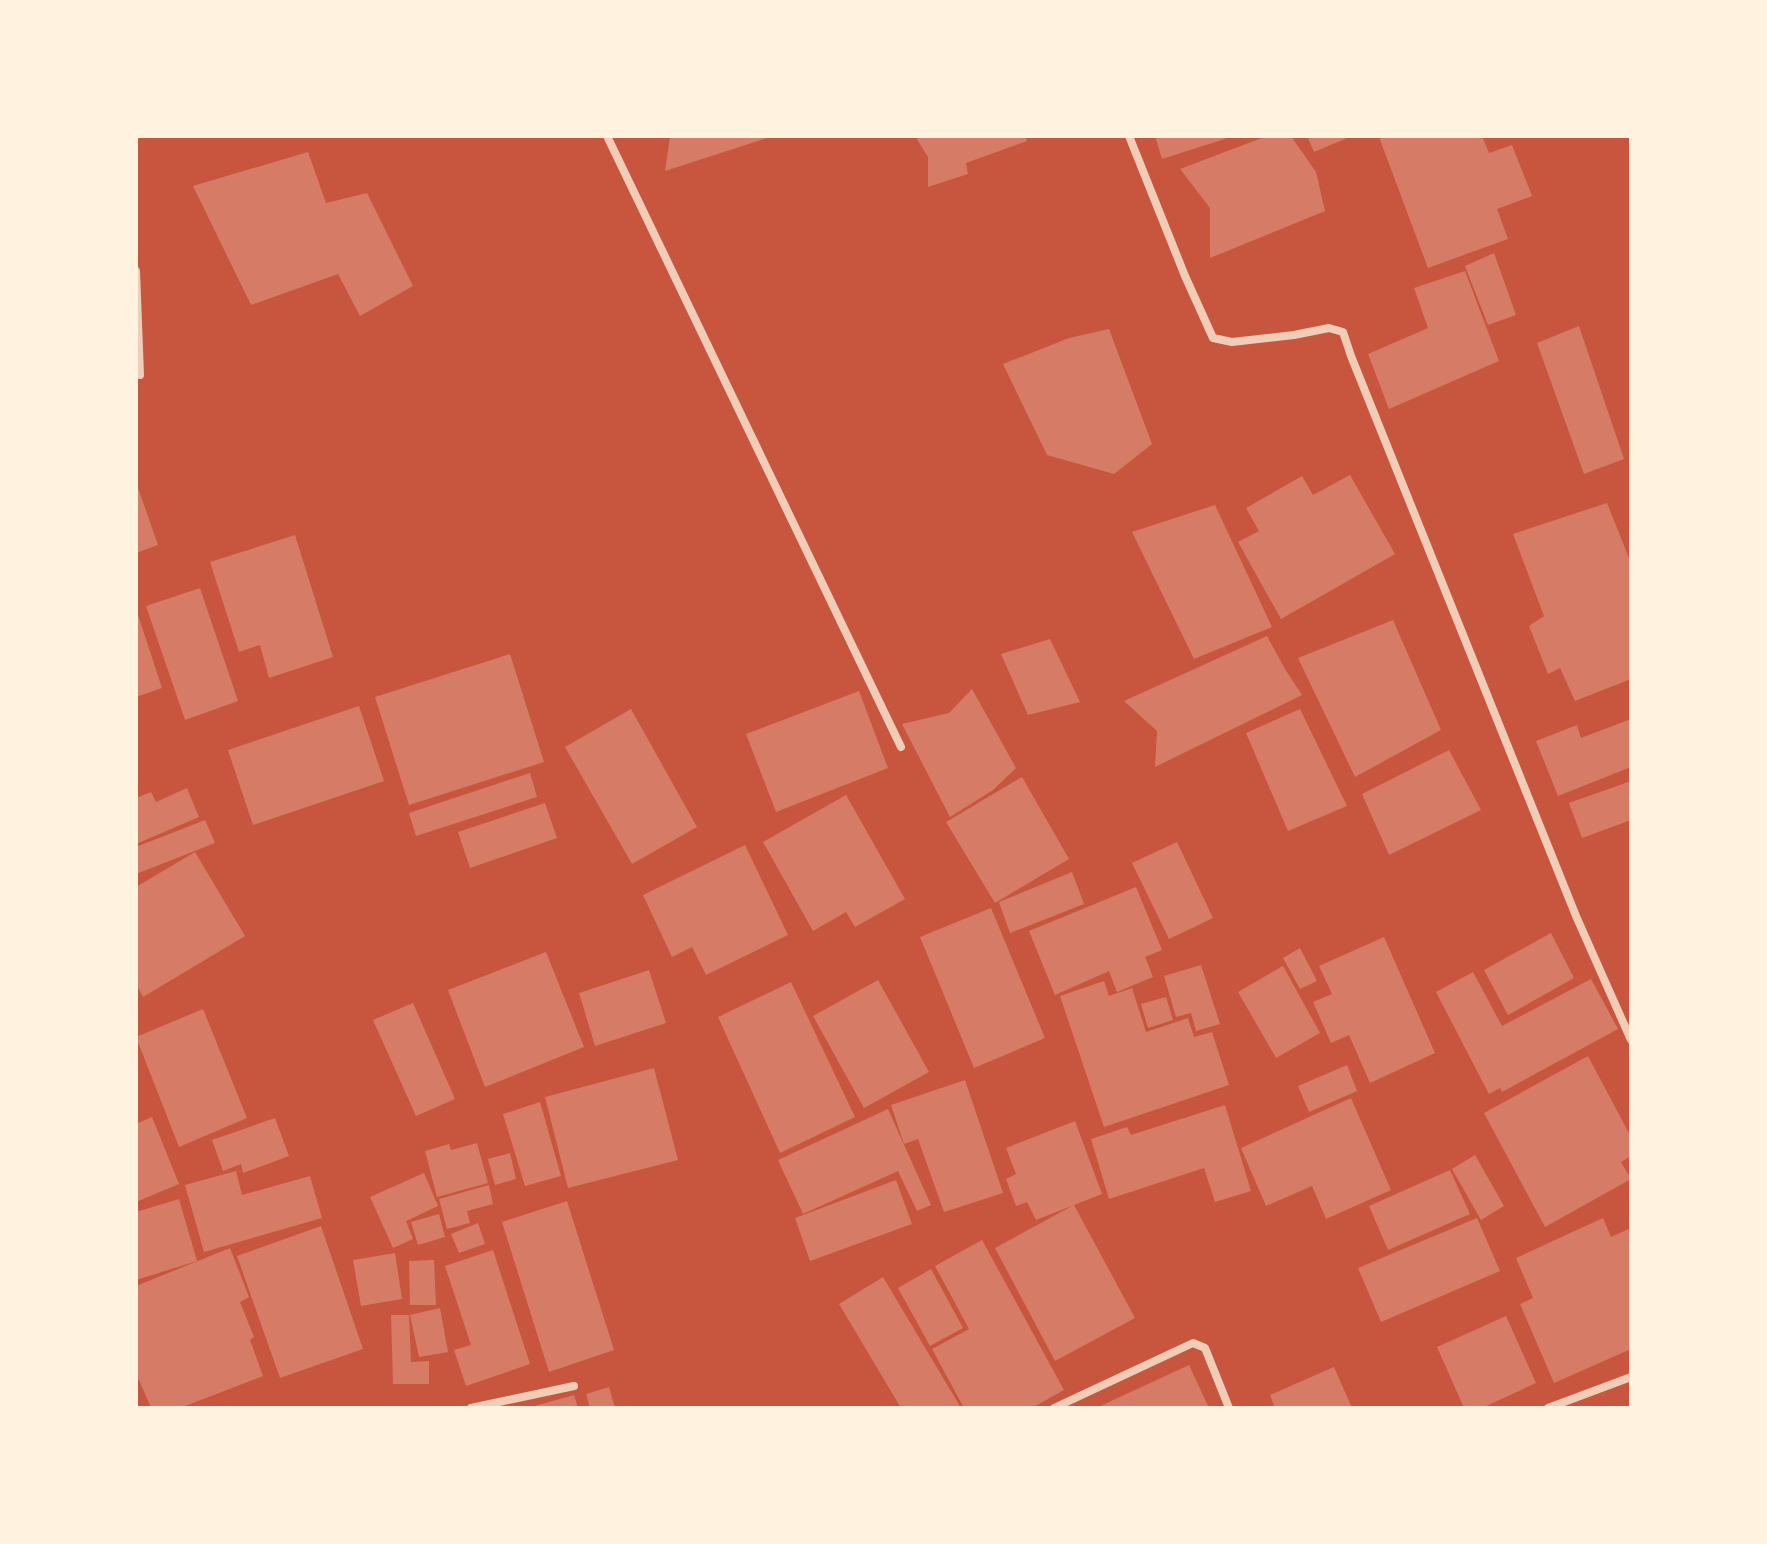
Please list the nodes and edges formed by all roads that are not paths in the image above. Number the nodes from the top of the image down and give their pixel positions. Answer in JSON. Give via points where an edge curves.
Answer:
{"nodes":[{"id":1,"x":607,"y":136,"type":"edge"},
{"id":2,"x":1129,"y":136,"type":"edge"},
{"id":3,"x":136,"y":271,"type":"edge"},
{"id":4,"x":140,"y":375,"type":"dead end"},
{"id":5,"x":901,"y":747,"type":"dead end"},
{"id":6,"x":1631,"y":1040,"type":"edge"},
{"id":7,"x":1631,"y":1377,"type":"edge"},
{"id":8,"x":574,"y":1386,"type":"dead end"},
{"id":9,"x":471,"y":1408,"type":"edge"},
{"id":10,"x":1054,"y":1408,"type":"edge"},
{"id":11,"x":1229,"y":1408,"type":"edge"},
{"id":12,"x":1548,"y":1408,"type":"edge"}],
"edges":[{"from":1,"to":5,"type":"street"},
{"from":2,"to":6,"type":"street","via":[[1213,338],[1232,342],[1329,328],[1343,332],[1576,916]]},
{"from":3,"to":4,"type":"street"},
{"from":7,"to":12,"type":"street"},
{"from":8,"to":9,"type":"street"},
{"from":10,"to":11,"type":"street","via":[[1193,1343],[1205,1348]]}]}
